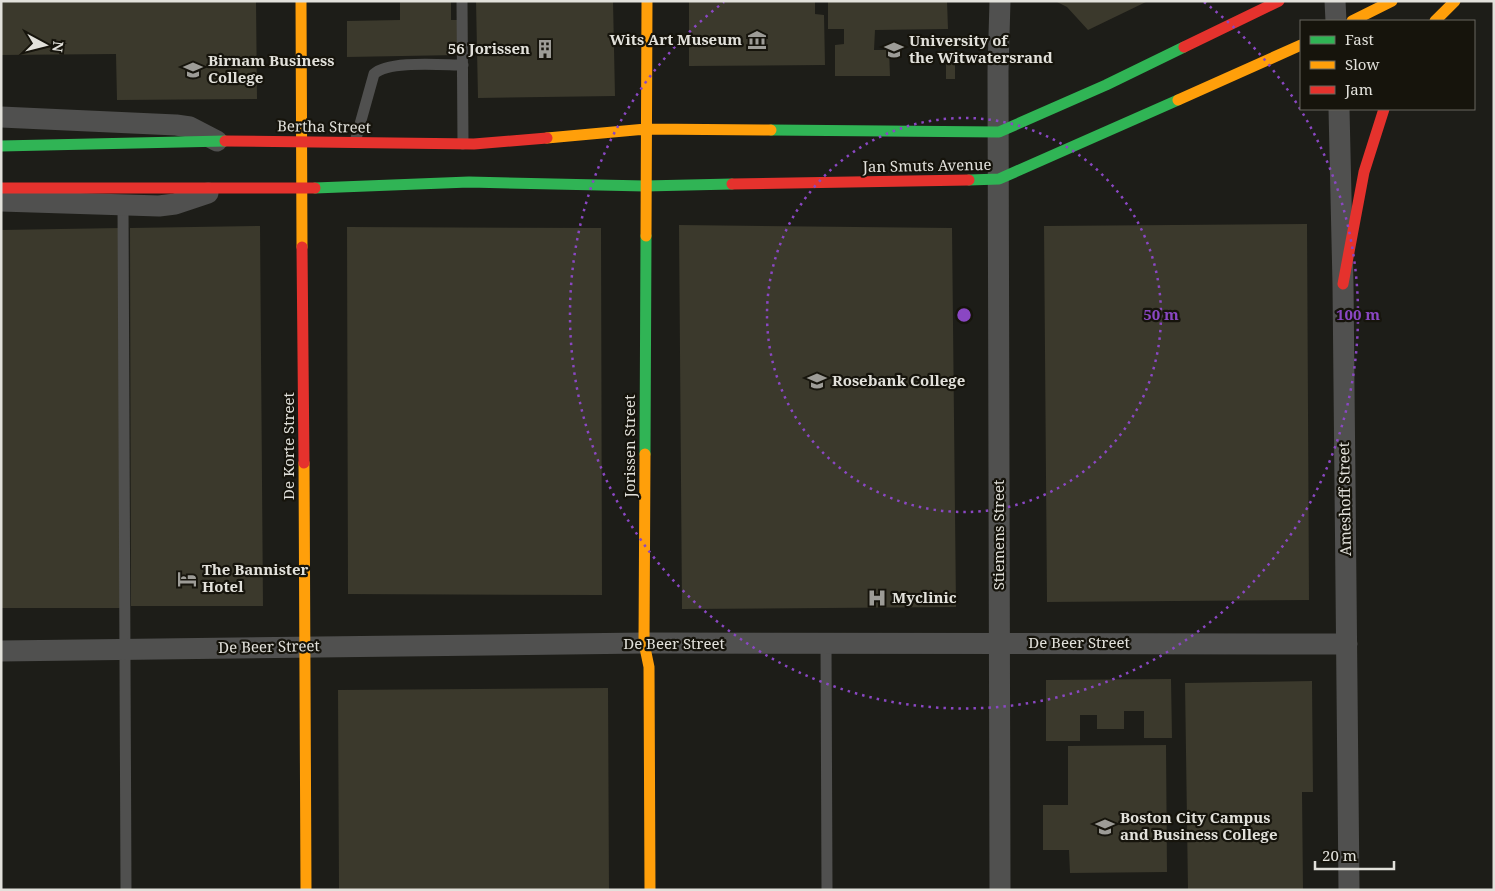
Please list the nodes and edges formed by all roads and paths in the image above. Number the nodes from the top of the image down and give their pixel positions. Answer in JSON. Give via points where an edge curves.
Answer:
{"nodes":[{"id":1,"x":302,"y":1,"type":"edge"},
{"id":2,"x":462,"y":1,"type":"edge"},
{"id":3,"x":647,"y":1,"type":"edge"},
{"id":4,"x":1000,"y":1,"type":"edge"},
{"id":5,"x":1279,"y":1,"type":"edge"},
{"id":6,"x":1335,"y":1,"type":"edge"},
{"id":7,"x":1392,"y":1,"type":"edge"},
{"id":8,"x":1455,"y":1,"type":"edge"},
{"id":9,"x":1336,"y":20,"type":"edge"},
{"id":10,"x":1354,"y":20,"type":"edge"},
{"id":11,"x":1436,"y":20,"type":"edge"},
{"id":12,"x":1300,"y":45,"type":"edge"},
{"id":13,"x":463,"y":65,"type":"junction"},
{"id":14,"x":1339,"y":110,"type":"edge"},
{"id":15,"x":1384,"y":110,"type":"edge"},
{"id":16,"x":1,"y":117,"type":"edge"},
{"id":17,"x":646,"y":129,"type":"junction"},
{"id":18,"x":999,"y":132,"type":"junction"},
{"id":19,"x":218,"y":141,"type":"junction"},
{"id":20,"x":302,"y":141,"type":"junction"},
{"id":21,"x":355,"y":142,"type":"junction"},
{"id":22,"x":463,"y":144,"type":"junction"},
{"id":23,"x":1,"y":146,"type":"edge"},
{"id":24,"x":999,"y":179,"type":"junction"},
{"id":25,"x":645,"y":186,"type":"junction"},
{"id":26,"x":1,"y":188,"type":"edge"},
{"id":27,"x":220,"y":189,"type":"junction"},
{"id":28,"x":303,"y":190,"type":"junction"},
{"id":29,"x":1,"y":201,"type":"edge"},
{"id":30,"x":124,"y":205,"type":"junction"},
{"id":31,"x":1343,"y":284,"type":"junction"},
{"id":32,"x":644,"y":643,"type":"junction"},
{"id":33,"x":826,"y":643,"type":"junction"},
{"id":34,"x":999,"y":643,"type":"junction"},
{"id":35,"x":1347,"y":644,"type":"junction"},
{"id":36,"x":305,"y":646,"type":"junction"},
{"id":37,"x":125,"y":649,"type":"junction"},
{"id":38,"x":1,"y":651,"type":"edge"},
{"id":39,"x":126,"y":890,"type":"edge"},
{"id":40,"x":306,"y":890,"type":"edge"},
{"id":41,"x":650,"y":890,"type":"edge"},
{"id":42,"x":827,"y":890,"type":"edge"},
{"id":43,"x":1000,"y":890,"type":"edge"},
{"id":44,"x":1349,"y":890,"type":"edge"}],
"edges":[{"from":1,"to":20,"type":"main road","name":"De Korte Street"},
{"from":2,"to":13,"type":"lane"},
{"from":3,"to":17,"type":"main road","name":"Jorissen Street"},
{"from":4,"to":18,"type":"street","name":"Stiemens Street"},
{"from":5,"to":18,"type":"main road","via":[[1106,85]]},
{"from":6,"to":9,"type":"street"},
{"from":7,"to":10,"type":"main road"},
{"from":8,"to":11,"type":"main road"},
{"from":12,"to":24,"type":"main road","name":"Jan Smuts Avenue"},
{"from":13,"to":21,"type":"lane","via":[[394,66],[377,71]]},
{"from":13,"to":22,"type":"lane"},
{"from":14,"to":31,"type":"street","name":"Ameshoff Street"},
{"from":15,"to":31,"type":"main road","via":[[1367,165]]},
{"from":16,"to":19,"type":"street","via":[[176,125],[190,127]]},
{"from":17,"to":18,"type":"main road"},
{"from":17,"to":22,"type":"main road","name":"Bertha Street"},
{"from":17,"to":25,"type":"main road","name":"Jorissen Street"},
{"from":18,"to":24,"type":"street","name":"Stiemens Street"},
{"from":19,"to":20,"type":"main road","name":"Bertha Street"},
{"from":19,"to":23,"type":"main road","name":"Bertha Street"},
{"from":20,"to":21,"type":"main road","name":"Bertha Street"},
{"from":20,"to":28,"type":"main road","name":"De Korte Street"},
{"from":21,"to":22,"type":"main road","name":"Bertha Street"},
{"from":24,"to":25,"type":"main road","name":"Jan Smuts Avenue"},
{"from":24,"to":34,"type":"street","name":"Stiemens Street"},
{"from":25,"to":28,"type":"main road","via":[[469,182]]},
{"from":25,"to":32,"type":"main road","name":"Jorissen Street"},
{"from":26,"to":27,"type":"main road"},
{"from":27,"to":28,"type":"main road"},
{"from":27,"to":30,"type":"street","via":[[175,204]]},
{"from":28,"to":36,"type":"main road","name":"De Korte Street"},
{"from":29,"to":30,"type":"street"},
{"from":30,"to":37,"type":"lane"},
{"from":31,"to":35,"type":"street","name":"Ameshoff Street"},
{"from":32,"to":33,"type":"street","name":"De Beer Street"},
{"from":32,"to":36,"type":"street","name":"De Beer Street"},
{"from":32,"to":41,"type":"main road","name":"Jorissen Street","via":[[649,667]]},
{"from":33,"to":34,"type":"street","name":"De Beer Street"},
{"from":33,"to":42,"type":"lane"},
{"from":34,"to":35,"type":"street","name":"De Beer Street"},
{"from":34,"to":43,"type":"street","name":"Stiemens Street"},
{"from":35,"to":44,"type":"street","name":"Ameshoff Street"},
{"from":36,"to":37,"type":"street","name":"De Beer Street"},
{"from":36,"to":40,"type":"main road","name":"De Korte Street"},
{"from":37,"to":38,"type":"street","name":"De Beer Street"},
{"from":37,"to":39,"type":"lane"}]}
